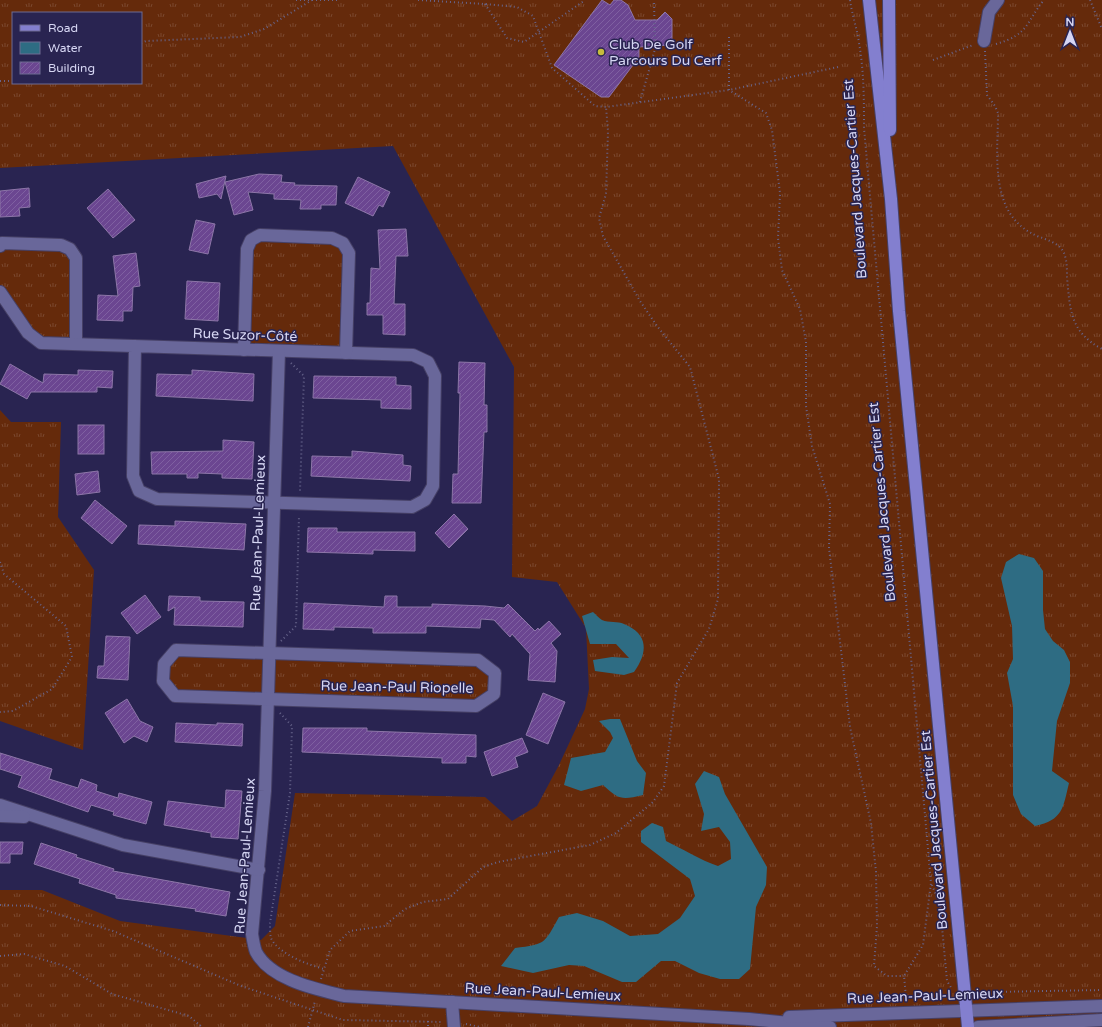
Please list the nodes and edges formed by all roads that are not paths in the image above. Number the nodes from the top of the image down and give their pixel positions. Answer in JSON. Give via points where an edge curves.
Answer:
{"nodes":[{"id":1,"x":869,"y":0,"type":"edge"},
{"id":2,"x":889,"y":0,"type":"edge"},
{"id":3,"x":998,"y":0,"type":"edge"},
{"id":4,"x":984,"y":41,"type":"road end"},
{"id":5,"x":891,"y":199,"type":"junction"},
{"id":6,"x":0,"y":246,"type":"edge"},
{"id":7,"x":0,"y":292,"type":"edge"},
{"id":8,"x":76,"y":344,"type":"junction"},
{"id":9,"x":135,"y":346,"type":"junction"},
{"id":10,"x":244,"y":350,"type":"junction"},
{"id":11,"x":279,"y":351,"type":"junction"},
{"id":12,"x":346,"y":353,"type":"junction"},
{"id":13,"x":274,"y":502,"type":"junction"},
{"id":14,"x":269,"y":653,"type":"junction"},
{"id":15,"x":268,"y":699,"type":"junction"},
{"id":16,"x":0,"y":805,"type":"edge"},
{"id":17,"x":0,"y":816,"type":"edge"},
{"id":18,"x":36,"y":817,"type":"junction"},
{"id":19,"x":259,"y":870,"type":"junction"},
{"id":20,"x":452,"y":1002,"type":"junction"},
{"id":21,"x":1102,"y":1006,"type":"edge"},
{"id":22,"x":966,"y":1009,"type":"junction"},
{"id":23,"x":749,"y":1019,"type":"junction"},
{"id":24,"x":1102,"y":1020,"type":"edge"},
{"id":25,"x":454,"y":1025,"type":"edge"},
{"id":26,"x":830,"y":1027,"type":"edge"},
{"id":27,"x":968,"y":1027,"type":"edge"},
{"id":28,"x":978,"y":1027,"type":"edge"}],
"edges":[{"from":1,"to":5,"type":"main road","name":"Boulevard Jacques-Cartier Est"},
{"from":2,"to":5,"type":"main road","name":"Boulevard Jacques-Cartier Est"},
{"from":3,"to":4,"type":"street","via":[[989,12]]},
{"from":5,"to":22,"type":"main road","name":"Boulevard Jacques-Cartier Est","via":[[899,311]]},
{"from":6,"to":8,"type":"street","via":[[2,243],[61,245],[70,249],[76,258]]},
{"from":7,"to":8,"type":"street","name":"Rue Suzor-Côté","via":[[28,333],[41,343]]},
{"from":8,"to":9,"type":"street","name":"Rue Suzor-Côté"},
{"from":9,"to":10,"type":"street","name":"Rue Suzor-Côté"},
{"from":9,"to":13,"type":"street","via":[[133,476],[139,491],[157,499]]},
{"from":10,"to":11,"type":"street","name":"Rue Suzor-Côté"},
{"from":10,"to":12,"type":"street","via":[[247,249],[251,240],[260,235],[332,238],[343,243],[350,252]]},
{"from":11,"to":12,"type":"street","name":"Rue Suzor-Côté"},
{"from":11,"to":13,"type":"street","name":"Rue Jean-Paul-Lemieux"},
{"from":12,"to":13,"type":"street","name":"Rue Suzor-Côté","via":[[413,355],[428,362],[435,376],[433,486],[425,500],[412,507]]},
{"from":13,"to":14,"type":"street","name":"Rue Jean-Paul-Lemieux"},
{"from":14,"to":15,"type":"street","name":"Rue Jean-Paul-Lemieux"},
{"from":14,"to":15,"type":"street","name":"Rue Jean-Paul Riopelle","via":[[176,650],[164,664],[163,675],[163,681],[175,696]]},
{"from":14,"to":15,"type":"street","name":"Rue Jean-Paul Riopelle","via":[[478,660],[496,673],[494,694],[476,706]]},
{"from":15,"to":19,"type":"street","name":"Rue Jean-Paul-Lemieux"},
{"from":16,"to":18,"type":"street"},
{"from":17,"to":18,"type":"street"},
{"from":18,"to":19,"type":"street","via":[[122,845]]},
{"from":19,"to":20,"type":"street","name":"Rue Jean-Paul-Lemieux","via":[[252,934],[256,952],[271,970],[297,983],[344,996]]},
{"from":20,"to":23,"type":"street","name":"Rue Jean-Paul-Lemieux"},
{"from":20,"to":25,"type":"street"},
{"from":21,"to":22,"type":"street","name":"Rue Jean-Paul-Lemieux"},
{"from":22,"to":23,"type":"street","name":"Rue Jean-Paul-Lemieux"},
{"from":22,"to":27,"type":"main road","name":"Boulevard Jacques-Cartier Est"},
{"from":23,"to":26,"type":"street","name":"Rue Jean-Paul-Lemieux"},
{"from":24,"to":28,"type":"street"}]}
